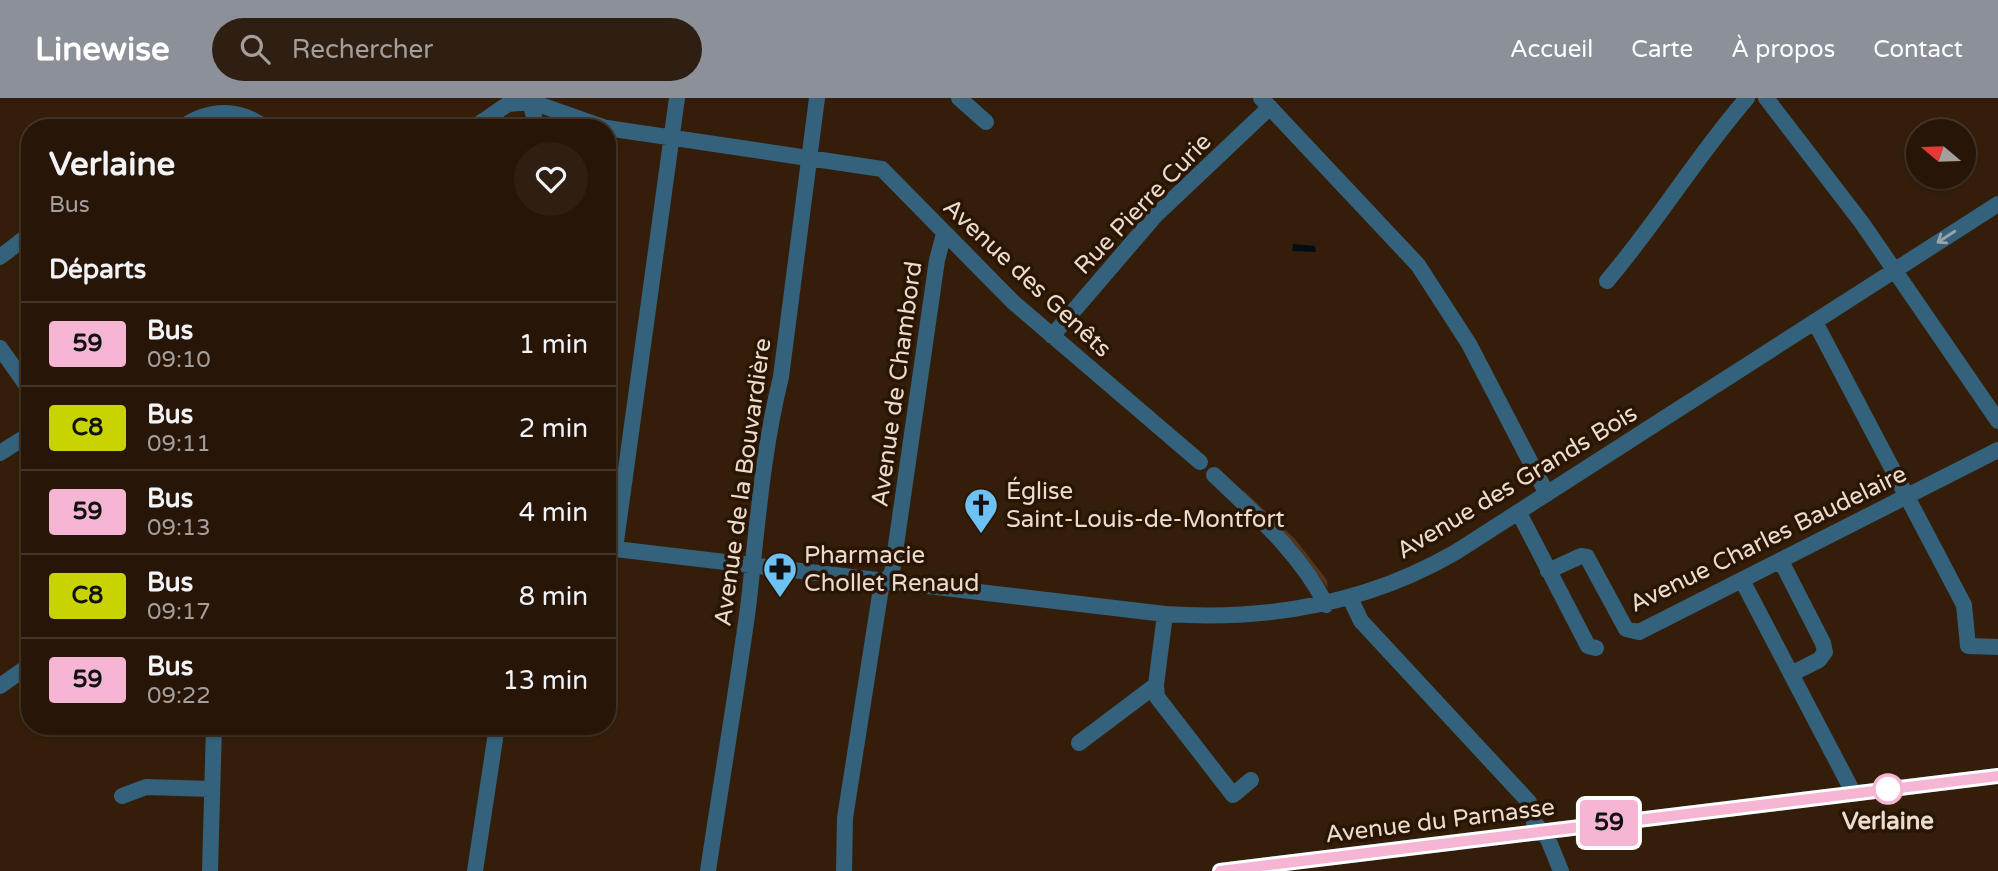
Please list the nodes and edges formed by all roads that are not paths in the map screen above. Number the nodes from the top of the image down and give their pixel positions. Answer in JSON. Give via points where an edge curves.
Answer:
{"nodes":[{"id":1,"x":677,"y":98,"type":"edge"},
{"id":2,"x":817,"y":98,"type":"edge"},
{"id":3,"x":959,"y":98,"type":"edge"},
{"id":4,"x":1747,"y":98,"type":"edge"},
{"id":5,"x":1766,"y":98,"type":"edge"},
{"id":6,"x":531,"y":100,"type":"edge"},
{"id":7,"x":1265,"y":103,"type":"edge"},
{"id":8,"x":236,"y":106,"type":"edge"},
{"id":9,"x":198,"y":119,"type":"edge"},
{"id":10,"x":253,"y":119,"type":"edge"},
{"id":11,"x":486,"y":119,"type":"edge"},
{"id":12,"x":535,"y":119,"type":"edge"},
{"id":13,"x":583,"y":119,"type":"edge"},
{"id":14,"x":986,"y":122,"type":"dead end"},
{"id":15,"x":616,"y":130,"type":"edge"},
{"id":16,"x":672,"y":139,"type":"junction"},
{"id":17,"x":811,"y":158,"type":"junction"},
{"id":18,"x":1998,"y":204,"type":"edge"},
{"id":19,"x":944,"y":234,"type":"junction"},
{"id":20,"x":21,"y":241,"type":"edge"},
{"id":21,"x":0,"y":257,"type":"edge"},
{"id":22,"x":1895,"y":271,"type":"junction"},
{"id":23,"x":1607,"y":281,"type":"dead end"},
{"id":24,"x":1815,"y":322,"type":"junction"},
{"id":25,"x":1052,"y":336,"type":"junction"},
{"id":26,"x":0,"y":348,"type":"edge"},
{"id":27,"x":21,"y":377,"type":"edge"},
{"id":28,"x":1998,"y":421,"type":"edge"},
{"id":29,"x":21,"y":440,"type":"edge"},
{"id":30,"x":1998,"y":450,"type":"edge"},
{"id":31,"x":0,"y":453,"type":"edge"},
{"id":32,"x":1200,"y":462,"type":"dead end"},
{"id":33,"x":1214,"y":475,"type":"dead end"},
{"id":34,"x":1547,"y":494,"type":"junction"},
{"id":35,"x":1907,"y":495,"type":"junction"},
{"id":36,"x":1519,"y":513,"type":"junction"},
{"id":37,"x":616,"y":514,"type":"edge"},
{"id":38,"x":616,"y":549,"type":"edge"},
{"id":39,"x":752,"y":563,"type":"junction"},
{"id":40,"x":1784,"y":567,"type":"dead end"},
{"id":41,"x":1548,"y":571,"type":"junction"},
{"id":42,"x":887,"y":580,"type":"junction"},
{"id":43,"x":1745,"y":586,"type":"dead end"},
{"id":44,"x":1350,"y":598,"type":"junction"},
{"id":45,"x":1326,"y":605,"type":"junction"},
{"id":46,"x":1165,"y":614,"type":"junction"},
{"id":47,"x":1998,"y":647,"type":"edge"},
{"id":48,"x":1596,"y":648,"type":"dead end"},
{"id":49,"x":21,"y":671,"type":"edge"},
{"id":50,"x":1791,"y":674,"type":"junction"},
{"id":51,"x":1156,"y":685,"type":"junction"},
{"id":52,"x":0,"y":686,"type":"edge"},
{"id":53,"x":214,"y":735,"type":"edge"},
{"id":54,"x":496,"y":735,"type":"edge"},
{"id":55,"x":1079,"y":743,"type":"dead end"},
{"id":56,"x":1998,"y":776,"type":"edge"},
{"id":57,"x":1251,"y":780,"type":"dead end"},
{"id":58,"x":212,"y":789,"type":"junction"},
{"id":59,"x":1854,"y":793,"type":"junction"},
{"id":60,"x":122,"y":796,"type":"dead end"},
{"id":61,"x":1541,"y":831,"type":"junction"},
{"id":62,"x":210,"y":871,"type":"edge"},
{"id":63,"x":475,"y":871,"type":"edge"},
{"id":64,"x":708,"y":871,"type":"edge"},
{"id":65,"x":844,"y":871,"type":"edge"},
{"id":66,"x":1220,"y":871,"type":"edge"},
{"id":67,"x":1561,"y":871,"type":"edge"}],
"edges":[{"from":1,"to":16,"type":"street"},
{"from":2,"to":17,"type":"street","name":"Avenue de la Bouvardière"},
{"from":3,"to":14,"type":"street"},
{"from":4,"to":23,"type":"street"},
{"from":5,"to":22,"type":"street"},
{"from":6,"to":11,"type":"street","via":[[508,104]]},
{"from":6,"to":12,"type":"street"},
{"from":6,"to":13,"type":"street","name":"Avenue des Genêts"},
{"from":7,"to":25,"type":"street","name":"Rue Pierre Curie","via":[[1155,216]]},
{"from":7,"to":34,"type":"street","via":[[1418,265],[1469,344]]},
{"from":8,"to":9,"type":"street"},
{"from":8,"to":10,"type":"street"},
{"from":15,"to":16,"type":"street","name":"Avenue des Genêts"},
{"from":16,"to":17,"type":"street","name":"Avenue des Genêts"},
{"from":16,"to":37,"type":"street"},
{"from":17,"to":19,"type":"street","name":"Avenue des Genêts","via":[[882,169]]},
{"from":17,"to":39,"type":"street","name":"Avenue de la Bouvardière"},
{"from":18,"to":22,"type":"street","name":"Avenue des Grands Bois","one_way":true},
{"from":19,"to":25,"type":"street","name":"Avenue des Genêts"},
{"from":19,"to":42,"type":"street","name":"Avenue de Chambord","via":[[892,573]]},
{"from":20,"to":21,"type":"street"},
{"from":22,"to":24,"type":"street","name":"Avenue des Grands Bois"},
{"from":22,"to":28,"type":"street"},
{"from":24,"to":34,"type":"street","name":"Avenue des Grands Bois"},
{"from":24,"to":35,"type":"street"},
{"from":25,"to":32,"type":"street","name":"Avenue des Genêts"},
{"from":26,"to":27,"type":"street"},
{"from":29,"to":31,"type":"street"},
{"from":30,"to":35,"type":"street","name":"Avenue Charles Baudelaire"},
{"from":33,"to":45,"type":"street","via":[[1293,556]]},
{"from":34,"to":36,"type":"street","name":"Avenue des Grands Bois"},
{"from":35,"to":41,"type":"street","name":"Avenue Charles Baudelaire","via":[[1639,632],[1626,629],[1591,561],[1581,556]]},
{"from":35,"to":47,"type":"street","via":[[1964,605],[1968,646]]},
{"from":36,"to":41,"type":"street"},
{"from":36,"to":44,"type":"street","name":"Avenue des Grands Bois","via":[[1417,573]]},
{"from":38,"to":39,"type":"street","name":"Avenue des Grands Bois"},
{"from":39,"to":42,"type":"street","name":"Avenue des Grands Bois"},
{"from":39,"to":64,"type":"street","name":"Avenue de la Bouvardière","via":[[735,709]]},
{"from":40,"to":50,"type":"street","via":[[1825,652]]},
{"from":41,"to":48,"type":"street","via":[[1588,646]]},
{"from":42,"to":46,"type":"street","name":"Avenue des Grands Bois"},
{"from":42,"to":65,"type":"street","name":"Avenue de Chambord","via":[[881,588],[845,818]]},
{"from":43,"to":50,"type":"street"},
{"from":44,"to":45,"type":"street","name":"Avenue des Grands Bois"},
{"from":44,"to":61,"type":"street","via":[[1361,621],[1529,802]]},
{"from":45,"to":46,"type":"street","name":"Avenue des Grands Bois","via":[[1244,616]]},
{"from":46,"to":51,"type":"street"},
{"from":49,"to":52,"type":"street"},
{"from":50,"to":59,"type":"street"},
{"from":51,"to":55,"type":"street"},
{"from":51,"to":57,"type":"street","via":[[1162,706],[1233,795]]},
{"from":53,"to":58,"type":"street"},
{"from":54,"to":63,"type":"street"},
{"from":56,"to":59,"type":"street","name":"Avenue du Parnasse"},
{"from":58,"to":60,"type":"street","via":[[146,787]]},
{"from":58,"to":62,"type":"street"},
{"from":59,"to":61,"type":"street","name":"Avenue du Parnasse"},
{"from":61,"to":66,"type":"street","name":"Avenue du Parnasse"},
{"from":61,"to":67,"type":"street"}]}
